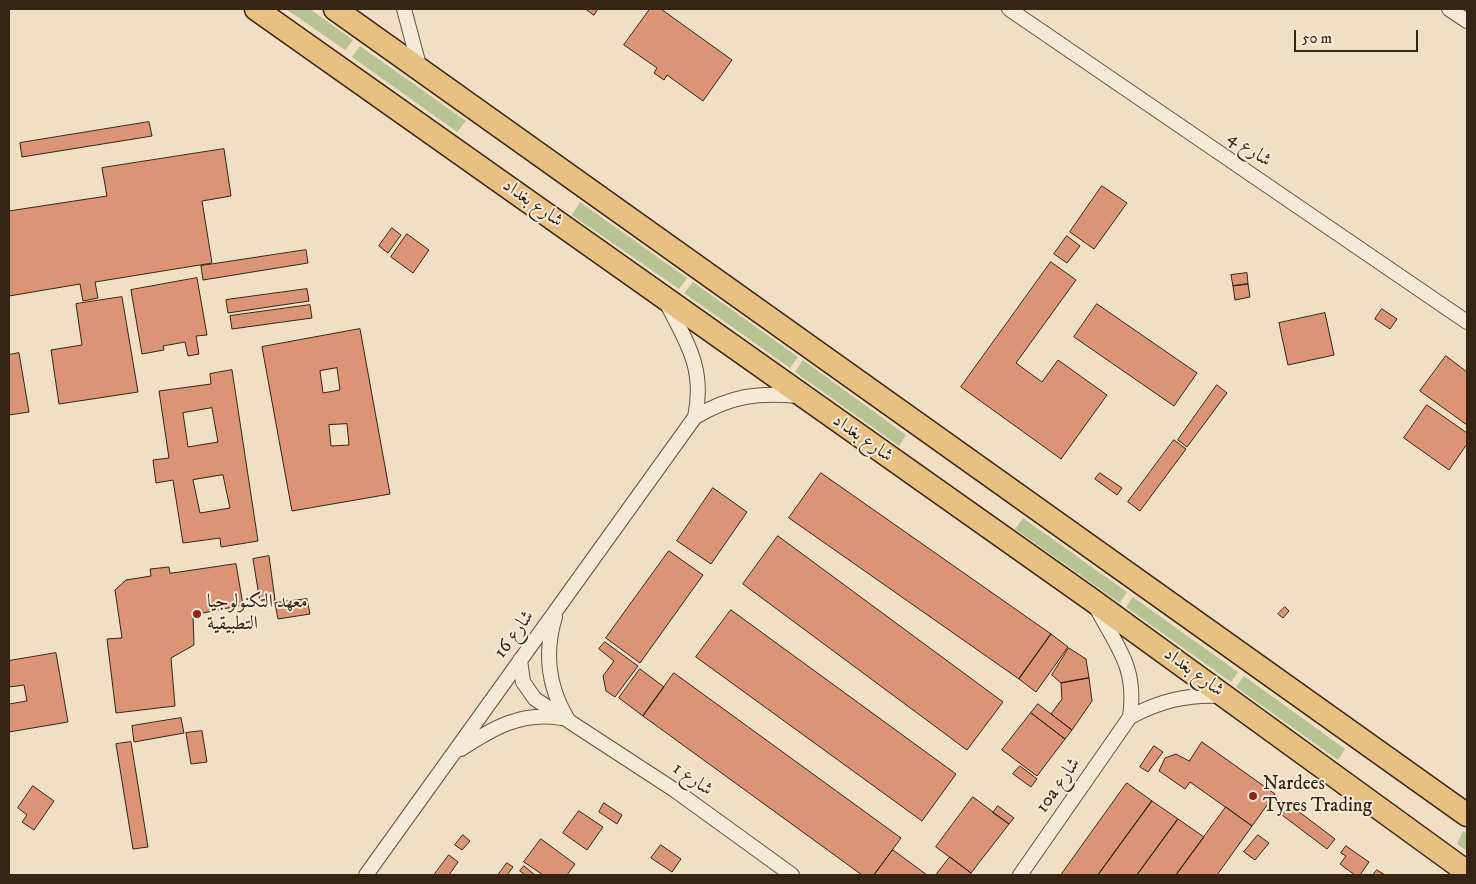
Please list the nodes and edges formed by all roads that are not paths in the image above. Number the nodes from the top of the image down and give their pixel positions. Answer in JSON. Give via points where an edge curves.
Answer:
{"nodes":[{"id":1,"x":256,"y":9,"type":"edge"},
{"id":2,"x":335,"y":9,"type":"edge"},
{"id":3,"x":404,"y":9,"type":"edge"},
{"id":4,"x":1009,"y":9,"type":"edge"},
{"id":5,"x":1449,"y":9,"type":"edge"},
{"id":6,"x":1467,"y":21,"type":"edge"},
{"id":7,"x":420,"y":69,"type":"junction"},
{"id":8,"x":664,"y":298,"type":"junction"},
{"id":9,"x":1467,"y":322,"type":"edge"},
{"id":10,"x":801,"y":396,"type":"junction"},
{"id":11,"x":695,"y":417,"type":"junction"},
{"id":12,"x":1092,"y":600,"type":"junction"},
{"id":13,"x":558,"y":607,"type":"junction"},
{"id":14,"x":520,"y":660,"type":"junction"},
{"id":15,"x":1225,"y":696,"type":"junction"},
{"id":16,"x":1130,"y":717,"type":"junction"},
{"id":17,"x":567,"y":719,"type":"junction"},
{"id":18,"x":453,"y":755,"type":"junction"},
{"id":19,"x":1467,"y":815,"type":"edge"},
{"id":20,"x":1467,"y":872,"type":"edge"},
{"id":21,"x":366,"y":875,"type":"edge"},
{"id":22,"x":792,"y":875,"type":"edge"},
{"id":23,"x":1020,"y":875,"type":"edge"}],
"edges":[{"from":1,"to":8,"type":"main road","name":"شارع بغداد"},
{"from":2,"to":7,"type":"main road"},
{"from":3,"to":7,"type":"street"},
{"from":4,"to":9,"type":"street","name":"شارع 4"},
{"from":5,"to":6,"type":"street"},
{"from":7,"to":19,"type":"main road"},
{"from":8,"to":10,"type":"main road","name":"شارع بغداد"},
{"from":8,"to":11,"type":"street","name":"شارع 16","via":[[695,360],[698,379]]},
{"from":10,"to":11,"type":"street","name":"شارع 16","via":[[773,394],[738,398],[718,403]]},
{"from":10,"to":12,"type":"main road","name":"شارع بغداد"},
{"from":11,"to":13,"type":"street","name":"شارع 16"},
{"from":12,"to":15,"type":"main road","name":"شارع بغداد"},
{"from":12,"to":16,"type":"street","via":[[1124,655],[1132,686]]},
{"from":13,"to":14,"type":"street","name":"شارع 16"},
{"from":13,"to":17,"type":"street","via":[[549,640],[549,668],[555,694]]},
{"from":14,"to":17,"type":"street","name":"شارع 1","via":[[523,682],[528,691]]},
{"from":14,"to":18,"type":"street","name":"شارع 16"},
{"from":15,"to":16,"type":"street","name":"10a شارع","via":[[1184,696],[1165,700]]},
{"from":15,"to":20,"type":"main road","name":"شارع بغداد"},
{"from":16,"to":23,"type":"street","name":"10a شارع"},
{"from":17,"to":18,"type":"street","name":"شارع 1","via":[[540,716],[513,720],[488,730]]},
{"from":17,"to":22,"type":"street","name":"شارع 1","via":[[676,791]]},
{"from":18,"to":21,"type":"street","name":"شارع 16"}]}
